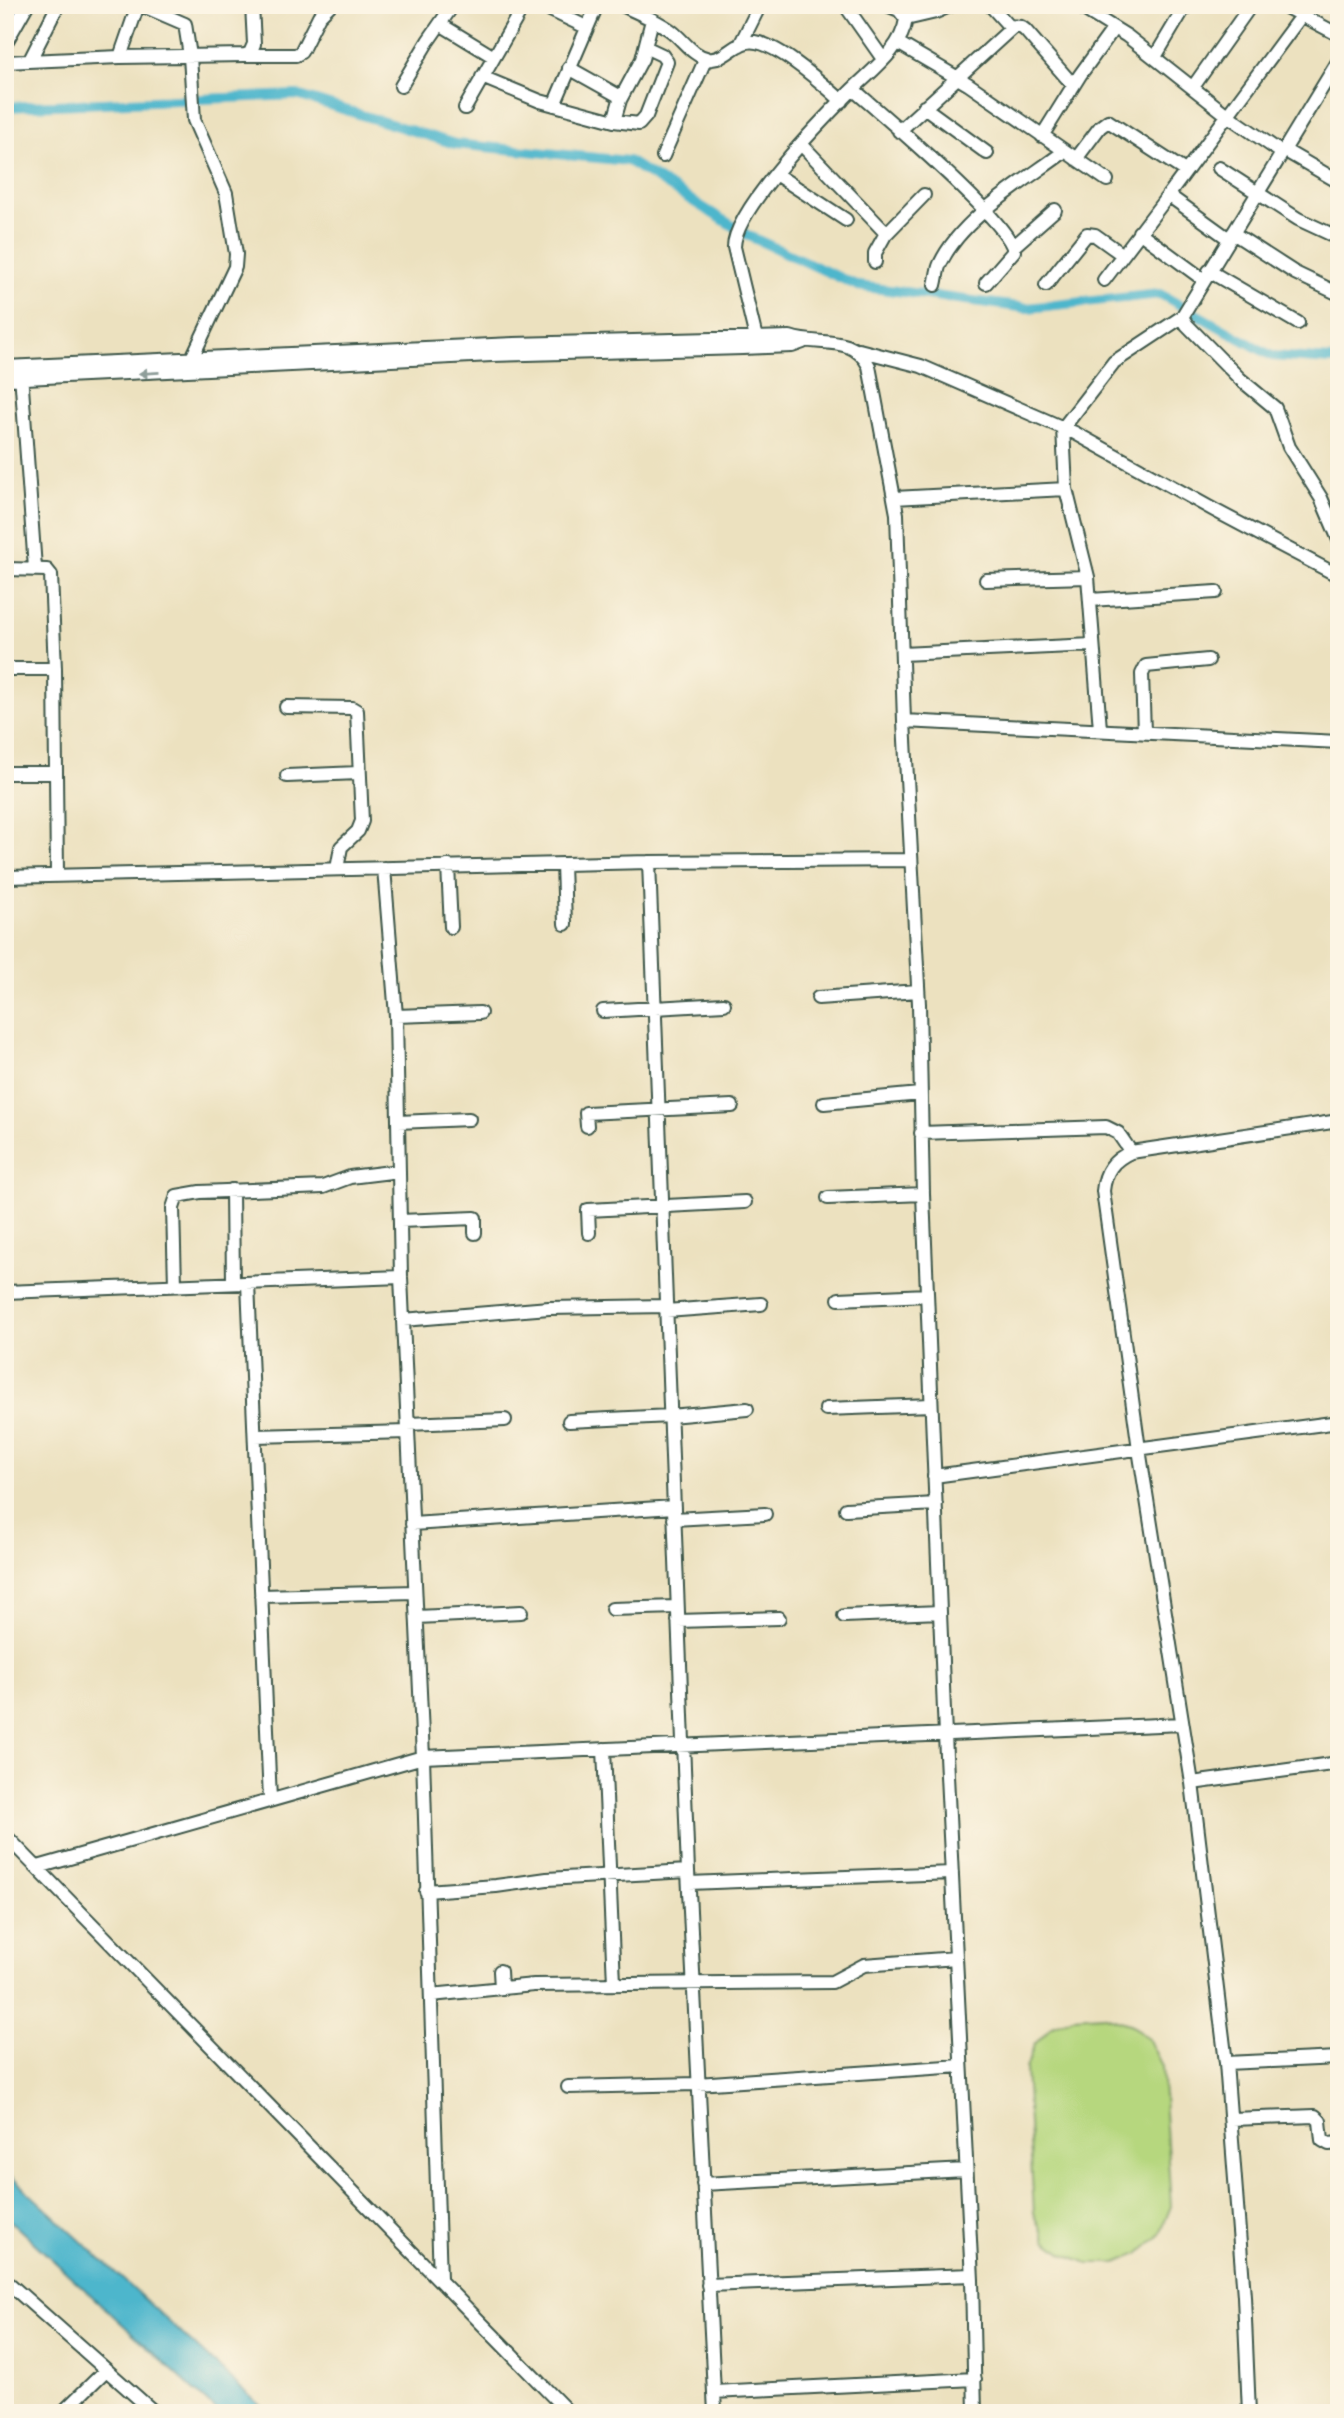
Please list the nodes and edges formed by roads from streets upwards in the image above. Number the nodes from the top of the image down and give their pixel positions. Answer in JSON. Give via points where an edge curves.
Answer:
{"nodes":[{"id":1,"x":27,"y":5,"type":"edge"},
{"id":2,"x":58,"y":5,"type":"edge"},
{"id":3,"x":140,"y":5,"type":"edge"},
{"id":4,"x":252,"y":5,"type":"edge"},
{"id":5,"x":330,"y":5,"type":"edge"},
{"id":6,"x":453,"y":5,"type":"edge"},
{"id":7,"x":524,"y":5,"type":"edge"},
{"id":8,"x":540,"y":5,"type":"edge"},
{"id":9,"x":597,"y":5,"type":"edge"},
{"id":10,"x":622,"y":5,"type":"edge"},
{"id":11,"x":760,"y":5,"type":"edge"},
{"id":12,"x":845,"y":5,"type":"edge"},
{"id":13,"x":887,"y":5,"type":"edge"},
{"id":14,"x":952,"y":5,"type":"edge"},
{"id":15,"x":990,"y":5,"type":"edge"},
{"id":16,"x":1186,"y":5,"type":"edge"},
{"id":17,"x":1251,"y":5,"type":"edge"},
{"id":18,"x":1282,"y":5,"type":"edge"},
{"id":19,"x":1082,"y":7,"type":"edge"},
{"id":20,"x":905,"y":13,"type":"edge"},
{"id":21,"x":1301,"y":16,"type":"junction"},
{"id":22,"x":652,"y":20,"type":"junction"},
{"id":23,"x":440,"y":24,"type":"junction"},
{"id":24,"x":586,"y":27,"type":"junction"},
{"id":25,"x":1013,"y":27,"type":"junction"},
{"id":26,"x":1114,"y":28,"type":"junction"},
{"id":27,"x":1339,"y":35,"type":"edge"},
{"id":28,"x":898,"y":43,"type":"junction"},
{"id":29,"x":5,"y":44,"type":"edge"},
{"id":30,"x":740,"y":44,"type":"junction"},
{"id":31,"x":645,"y":47,"type":"junction"},
{"id":32,"x":245,"y":55,"type":"junction"},
{"id":33,"x":190,"y":56,"type":"junction"},
{"id":34,"x":120,"y":57,"type":"junction"},
{"id":35,"x":494,"y":57,"type":"junction"},
{"id":36,"x":1155,"y":57,"type":"junction"},
{"id":37,"x":706,"y":58,"type":"junction"},
{"id":38,"x":883,"y":59,"type":"junction"},
{"id":39,"x":1339,"y":60,"type":"edge"},
{"id":40,"x":30,"y":61,"type":"junction"},
{"id":41,"x":5,"y":62,"type":"edge"},
{"id":42,"x":569,"y":68,"type":"junction"},
{"id":43,"x":482,"y":77,"type":"junction"},
{"id":44,"x":956,"y":77,"type":"junction"},
{"id":45,"x":1073,"y":85,"type":"junction"},
{"id":46,"x":401,"y":86,"type":"dead end"},
{"id":47,"x":1193,"y":87,"type":"junction"},
{"id":48,"x":853,"y":89,"type":"junction"},
{"id":49,"x":620,"y":100,"type":"junction"},
{"id":50,"x":842,"y":101,"type":"junction"},
{"id":51,"x":554,"y":105,"type":"junction"},
{"id":52,"x":925,"y":107,"type":"junction"},
{"id":53,"x":465,"y":108,"type":"dead end"},
{"id":54,"x":1227,"y":115,"type":"junction"},
{"id":55,"x":614,"y":121,"type":"junction"},
{"id":56,"x":900,"y":131,"type":"junction"},
{"id":57,"x":1042,"y":136,"type":"junction"},
{"id":58,"x":802,"y":145,"type":"junction"},
{"id":59,"x":1065,"y":151,"type":"junction"},
{"id":60,"x":1283,"y":152,"type":"junction"},
{"id":61,"x":987,"y":153,"type":"dead end"},
{"id":62,"x":663,"y":156,"type":"dead end"},
{"id":63,"x":1076,"y":159,"type":"junction"},
{"id":64,"x":1219,"y":168,"type":"dead end"},
{"id":65,"x":1185,"y":171,"type":"junction"},
{"id":66,"x":777,"y":174,"type":"junction"},
{"id":67,"x":1107,"y":180,"type":"dead end"},
{"id":68,"x":1339,"y":182,"type":"edge"},
{"id":69,"x":1170,"y":193,"type":"junction"},
{"id":70,"x":1258,"y":193,"type":"junction"},
{"id":71,"x":924,"y":195,"type":"dead end"},
{"id":72,"x":1055,"y":210,"type":"dead end"},
{"id":73,"x":986,"y":211,"type":"junction"},
{"id":74,"x":846,"y":220,"type":"dead end"},
{"id":75,"x":1139,"y":232,"type":"junction"},
{"id":76,"x":885,"y":235,"type":"junction"},
{"id":77,"x":1231,"y":236,"type":"junction"},
{"id":78,"x":1339,"y":238,"type":"edge"},
{"id":79,"x":1013,"y":247,"type":"junction"},
{"id":80,"x":1123,"y":255,"type":"junction"},
{"id":81,"x":875,"y":262,"type":"dead end"},
{"id":82,"x":1206,"y":275,"type":"junction"},
{"id":83,"x":1104,"y":281,"type":"dead end"},
{"id":84,"x":986,"y":283,"type":"dead end"},
{"id":85,"x":935,"y":285,"type":"dead end"},
{"id":86,"x":1046,"y":285,"type":"dead end"},
{"id":87,"x":1339,"y":294,"type":"edge"},
{"id":88,"x":1183,"y":314,"type":"junction"},
{"id":89,"x":1298,"y":323,"type":"dead end"},
{"id":90,"x":755,"y":338,"type":"junction"},
{"id":91,"x":803,"y":342,"type":"junction"},
{"id":92,"x":859,"y":350,"type":"junction"},
{"id":93,"x":191,"y":360,"type":"junction"},
{"id":94,"x":5,"y":367,"type":"edge"},
{"id":95,"x":20,"y":372,"type":"junction"},
{"id":96,"x":5,"y":379,"type":"edge"},
{"id":97,"x":1063,"y":428,"type":"junction"},
{"id":98,"x":1066,"y":489,"type":"junction"},
{"id":99,"x":894,"y":498,"type":"junction"},
{"id":100,"x":1339,"y":540,"type":"edge"},
{"id":101,"x":35,"y":568,"type":"junction"},
{"id":102,"x":5,"y":569,"type":"edge"},
{"id":103,"x":1339,"y":576,"type":"edge"},
{"id":104,"x":1088,"y":577,"type":"junction"},
{"id":105,"x":986,"y":580,"type":"dead end"},
{"id":106,"x":1216,"y":592,"type":"dead end"},
{"id":107,"x":1090,"y":600,"type":"junction"},
{"id":108,"x":1092,"y":645,"type":"junction"},
{"id":109,"x":902,"y":654,"type":"junction"},
{"id":110,"x":1208,"y":660,"type":"dead end"},
{"id":111,"x":5,"y":669,"type":"edge"},
{"id":112,"x":55,"y":669,"type":"junction"},
{"id":113,"x":286,"y":707,"type":"dead end"},
{"id":114,"x":904,"y":721,"type":"junction"},
{"id":115,"x":1100,"y":729,"type":"junction"},
{"id":116,"x":1144,"y":732,"type":"junction"},
{"id":117,"x":1339,"y":742,"type":"edge"},
{"id":118,"x":5,"y":773,"type":"edge"},
{"id":119,"x":55,"y":773,"type":"junction"},
{"id":120,"x":358,"y":773,"type":"junction"},
{"id":121,"x":287,"y":776,"type":"dead end"},
{"id":122,"x":911,"y":860,"type":"junction"},
{"id":123,"x":649,"y":862,"type":"junction"},
{"id":124,"x":563,"y":864,"type":"junction"},
{"id":125,"x":448,"y":866,"type":"junction"},
{"id":126,"x":384,"y":868,"type":"junction"},
{"id":127,"x":337,"y":869,"type":"junction"},
{"id":128,"x":57,"y":876,"type":"junction"},
{"id":129,"x":5,"y":877,"type":"edge"},
{"id":130,"x":565,"y":924,"type":"dead end"},
{"id":131,"x":451,"y":927,"type":"dead end"},
{"id":132,"x":918,"y":991,"type":"junction"},
{"id":133,"x":818,"y":998,"type":"dead end"},
{"id":134,"x":724,"y":1004,"type":"dead end"},
{"id":135,"x":654,"y":1008,"type":"junction"},
{"id":136,"x":603,"y":1011,"type":"dead end"},
{"id":137,"x":480,"y":1013,"type":"dead end"},
{"id":138,"x":396,"y":1016,"type":"junction"},
{"id":139,"x":920,"y":1094,"type":"junction"},
{"id":140,"x":824,"y":1103,"type":"dead end"},
{"id":141,"x":732,"y":1106,"type":"dead end"},
{"id":142,"x":658,"y":1109,"type":"junction"},
{"id":143,"x":469,"y":1119,"type":"dead end"},
{"id":144,"x":1339,"y":1121,"type":"edge"},
{"id":145,"x":398,"y":1122,"type":"junction"},
{"id":146,"x":587,"y":1126,"type":"dead end"},
{"id":147,"x":921,"y":1133,"type":"junction"},
{"id":148,"x":1131,"y":1152,"type":"junction"},
{"id":149,"x":399,"y":1171,"type":"junction"},
{"id":150,"x":232,"y":1190,"type":"junction"},
{"id":151,"x":923,"y":1194,"type":"junction"},
{"id":152,"x":828,"y":1198,"type":"dead end"},
{"id":153,"x":745,"y":1202,"type":"dead end"},
{"id":154,"x":662,"y":1206,"type":"junction"},
{"id":155,"x":400,"y":1221,"type":"junction"},
{"id":156,"x":475,"y":1233,"type":"dead end"},
{"id":157,"x":589,"y":1233,"type":"dead end"},
{"id":158,"x":401,"y":1277,"type":"junction"},
{"id":159,"x":233,"y":1283,"type":"junction"},
{"id":160,"x":248,"y":1283,"type":"junction"},
{"id":161,"x":175,"y":1285,"type":"junction"},
{"id":162,"x":5,"y":1292,"type":"edge"},
{"id":163,"x":927,"y":1295,"type":"junction"},
{"id":164,"x":839,"y":1299,"type":"dead end"},
{"id":165,"x":761,"y":1304,"type":"dead end"},
{"id":166,"x":666,"y":1308,"type":"junction"},
{"id":167,"x":403,"y":1320,"type":"junction"},
{"id":168,"x":931,"y":1405,"type":"junction"},
{"id":169,"x":747,"y":1409,"type":"dead end"},
{"id":170,"x":826,"y":1409,"type":"dead end"},
{"id":171,"x":670,"y":1416,"type":"junction"},
{"id":172,"x":505,"y":1420,"type":"dead end"},
{"id":173,"x":569,"y":1420,"type":"dead end"},
{"id":174,"x":1339,"y":1422,"type":"edge"},
{"id":175,"x":408,"y":1428,"type":"junction"},
{"id":176,"x":255,"y":1436,"type":"junction"},
{"id":177,"x":1139,"y":1449,"type":"junction"},
{"id":178,"x":934,"y":1476,"type":"junction"},
{"id":179,"x":936,"y":1504,"type":"junction"},
{"id":180,"x":846,"y":1509,"type":"dead end"},
{"id":181,"x":674,"y":1513,"type":"junction"},
{"id":182,"x":765,"y":1514,"type":"dead end"},
{"id":183,"x":412,"y":1524,"type":"junction"},
{"id":184,"x":415,"y":1592,"type":"junction"},
{"id":185,"x":261,"y":1596,"type":"junction"},
{"id":186,"x":677,"y":1607,"type":"junction"},
{"id":187,"x":612,"y":1609,"type":"dead end"},
{"id":188,"x":521,"y":1612,"type":"dead end"},
{"id":189,"x":940,"y":1612,"type":"junction"},
{"id":190,"x":844,"y":1616,"type":"dead end"},
{"id":191,"x":417,"y":1617,"type":"junction"},
{"id":192,"x":779,"y":1618,"type":"dead end"},
{"id":193,"x":678,"y":1621,"type":"junction"},
{"id":194,"x":1182,"y":1724,"type":"junction"},
{"id":195,"x":945,"y":1735,"type":"junction"},
{"id":196,"x":685,"y":1746,"type":"junction"},
{"id":197,"x":604,"y":1749,"type":"junction"},
{"id":198,"x":423,"y":1757,"type":"junction"},
{"id":199,"x":1339,"y":1763,"type":"edge"},
{"id":200,"x":1192,"y":1783,"type":"junction"},
{"id":201,"x":270,"y":1800,"type":"junction"},
{"id":202,"x":5,"y":1835,"type":"edge"},
{"id":203,"x":38,"y":1867,"type":"junction"},
{"id":204,"x":952,"y":1872,"type":"junction"},
{"id":205,"x":609,"y":1876,"type":"junction"},
{"id":206,"x":688,"y":1877,"type":"junction"},
{"id":207,"x":426,"y":1891,"type":"junction"},
{"id":208,"x":956,"y":1958,"type":"junction"},
{"id":209,"x":500,"y":1971,"type":"dead end"},
{"id":210,"x":614,"y":1983,"type":"junction"},
{"id":211,"x":693,"y":1984,"type":"junction"},
{"id":212,"x":501,"y":1989,"type":"junction"},
{"id":213,"x":431,"y":1995,"type":"junction"},
{"id":214,"x":1339,"y":2058,"type":"edge"},
{"id":215,"x":1226,"y":2063,"type":"junction"},
{"id":216,"x":961,"y":2066,"type":"junction"},
{"id":217,"x":698,"y":2084,"type":"junction"},
{"id":218,"x":568,"y":2087,"type":"dead end"},
{"id":219,"x":1231,"y":2119,"type":"junction"},
{"id":220,"x":1339,"y":2143,"type":"edge"},
{"id":221,"x":966,"y":2170,"type":"junction"},
{"id":222,"x":703,"y":2184,"type":"junction"},
{"id":223,"x":971,"y":2276,"type":"junction"},
{"id":224,"x":440,"y":2279,"type":"junction"},
{"id":225,"x":5,"y":2280,"type":"edge"},
{"id":226,"x":708,"y":2285,"type":"junction"},
{"id":227,"x":106,"y":2370,"type":"junction"},
{"id":228,"x":975,"y":2379,"type":"junction"},
{"id":229,"x":714,"y":2392,"type":"junction"},
{"id":230,"x":62,"y":2413,"type":"edge"},
{"id":231,"x":155,"y":2413,"type":"edge"},
{"id":232,"x":569,"y":2413,"type":"edge"},
{"id":233,"x":715,"y":2413,"type":"edge"},
{"id":234,"x":975,"y":2413,"type":"edge"},
{"id":235,"x":1249,"y":2413,"type":"edge"}],
"edges":[{"from":1,"to":29,"type":"street"},
{"from":2,"to":40,"type":"street"},
{"from":3,"to":33,"type":"street","via":[[185,24]]},
{"from":3,"to":34,"type":"street"},
{"from":4,"to":32,"type":"street","via":[[254,44]]},
{"from":5,"to":32,"type":"street","via":[[319,16],[301,52],[291,57]]},
{"from":6,"to":23,"type":"street"},
{"from":7,"to":35,"type":"street"},
{"from":8,"to":24,"type":"street"},
{"from":9,"to":24,"type":"street"},
{"from":10,"to":22,"type":"street"},
{"from":11,"to":30,"type":"street"},
{"from":12,"to":38,"type":"street"},
{"from":13,"to":20,"type":"street"},
{"from":14,"to":20,"type":"street","via":[[936,12]]},
{"from":15,"to":25,"type":"street"},
{"from":16,"to":36,"type":"street"},
{"from":17,"to":47,"type":"street"},
{"from":18,"to":21,"type":"street"},
{"from":19,"to":26,"type":"street"},
{"from":20,"to":28,"type":"street"},
{"from":21,"to":27,"type":"street"},
{"from":21,"to":54,"type":"street"},
{"from":22,"to":31,"type":"street"},
{"from":22,"to":37,"type":"street"},
{"from":23,"to":35,"type":"street"},
{"from":23,"to":46,"type":"street"},
{"from":24,"to":42,"type":"street"},
{"from":25,"to":44,"type":"street"},
{"from":25,"to":45,"type":"street","via":[[1026,30]]},
{"from":26,"to":36,"type":"street"},
{"from":26,"to":45,"type":"street"},
{"from":28,"to":38,"type":"street"},
{"from":28,"to":44,"type":"street"},
{"from":30,"to":37,"type":"street","via":[[718,58]]},
{"from":30,"to":50,"type":"street","via":[[754,41],[777,51]]},
{"from":31,"to":49,"type":"street"},
{"from":31,"to":55,"type":"street","via":[[667,62],[656,95],[643,122]]},
{"from":32,"to":33,"type":"street"},
{"from":33,"to":34,"type":"street"},
{"from":33,"to":93,"type":"street","via":[[194,120],[229,202],[236,254],[235,267]]},
{"from":34,"to":40,"type":"street"},
{"from":35,"to":43,"type":"street"},
{"from":36,"to":47,"type":"street"},
{"from":37,"to":62,"type":"street"},
{"from":38,"to":48,"type":"street"},
{"from":39,"to":60,"type":"street"},
{"from":40,"to":41,"type":"street"},
{"from":42,"to":49,"type":"street"},
{"from":42,"to":51,"type":"street"},
{"from":43,"to":51,"type":"street"},
{"from":43,"to":53,"type":"street"},
{"from":44,"to":52,"type":"street"},
{"from":44,"to":57,"type":"street"},
{"from":45,"to":57,"type":"street"},
{"from":47,"to":54,"type":"street"},
{"from":48,"to":50,"type":"street"},
{"from":48,"to":56,"type":"street"},
{"from":49,"to":55,"type":"street"},
{"from":50,"to":58,"type":"street"},
{"from":51,"to":55,"type":"street"},
{"from":52,"to":56,"type":"street"},
{"from":52,"to":61,"type":"street"},
{"from":54,"to":60,"type":"street"},
{"from":54,"to":65,"type":"street"},
{"from":56,"to":73,"type":"street"},
{"from":57,"to":59,"type":"street"},
{"from":58,"to":66,"type":"street"},
{"from":58,"to":76,"type":"street"},
{"from":59,"to":63,"type":"street"},
{"from":59,"to":73,"type":"street"},
{"from":60,"to":68,"type":"street"},
{"from":60,"to":70,"type":"street"},
{"from":63,"to":65,"type":"street","via":[[1108,121]]},
{"from":63,"to":67,"type":"street"},
{"from":64,"to":70,"type":"street"},
{"from":65,"to":69,"type":"street"},
{"from":66,"to":74,"type":"street"},
{"from":66,"to":90,"type":"street","via":[[736,231],[734,247]]},
{"from":69,"to":75,"type":"street"},
{"from":69,"to":77,"type":"street"},
{"from":70,"to":77,"type":"street"},
{"from":70,"to":78,"type":"street"},
{"from":71,"to":76,"type":"street"},
{"from":72,"to":79,"type":"street"},
{"from":73,"to":79,"type":"street"},
{"from":73,"to":85,"type":"street","via":[[950,248]]},
{"from":75,"to":80,"type":"street"},
{"from":75,"to":82,"type":"street"},
{"from":76,"to":81,"type":"street"},
{"from":77,"to":82,"type":"street"},
{"from":77,"to":87,"type":"street"},
{"from":79,"to":84,"type":"street","via":[[1012,255]]},
{"from":80,"to":83,"type":"street"},
{"from":80,"to":86,"type":"street","via":[[1087,234]]},
{"from":82,"to":88,"type":"street"},
{"from":82,"to":89,"type":"street"},
{"from":88,"to":97,"type":"street","via":[[1114,362]]},
{"from":88,"to":100,"type":"street","via":[[1186,325],[1275,408],[1289,447],[1321,498]]},
{"from":90,"to":91,"type":"street","via":[[790,337]]},
{"from":90,"to":93,"type":"street"},
{"from":91,"to":92,"type":"street","via":[[836,343]]},
{"from":91,"to":95,"type":"street","one_way":true,"via":[[792,346]]},
{"from":92,"to":97,"type":"street","via":[[921,366]]},
{"from":92,"to":99,"type":"street","via":[[869,366]]},
{"from":93,"to":95,"type":"street"},
{"from":94,"to":95,"type":"street"},
{"from":95,"to":96,"type":"street"},
{"from":95,"to":101,"type":"street"},
{"from":97,"to":98,"type":"street"},
{"from":97,"to":103,"type":"street"},
{"from":98,"to":99,"type":"street"},
{"from":98,"to":104,"type":"street"},
{"from":99,"to":109,"type":"street"},
{"from":101,"to":102,"type":"street"},
{"from":101,"to":112,"type":"street","via":[[51,575]]},
{"from":104,"to":105,"type":"street"},
{"from":104,"to":107,"type":"street"},
{"from":106,"to":107,"type":"street"},
{"from":107,"to":108,"type":"street"},
{"from":108,"to":109,"type":"street"},
{"from":108,"to":115,"type":"street"},
{"from":109,"to":114,"type":"street"},
{"from":110,"to":116,"type":"street","via":[[1146,666],[1142,674]]},
{"from":111,"to":112,"type":"street"},
{"from":112,"to":119,"type":"street"},
{"from":113,"to":120,"type":"street","via":[[355,709]]},
{"from":114,"to":115,"type":"street"},
{"from":114,"to":122,"type":"street"},
{"from":115,"to":116,"type":"street"},
{"from":116,"to":117,"type":"street"},
{"from":118,"to":119,"type":"street"},
{"from":119,"to":128,"type":"street"},
{"from":120,"to":121,"type":"street"},
{"from":120,"to":127,"type":"street","via":[[361,827],[341,847]]},
{"from":122,"to":123,"type":"street"},
{"from":122,"to":132,"type":"street"},
{"from":123,"to":124,"type":"street"},
{"from":123,"to":135,"type":"street"},
{"from":124,"to":125,"type":"street"},
{"from":124,"to":130,"type":"street"},
{"from":125,"to":126,"type":"street"},
{"from":125,"to":131,"type":"street"},
{"from":126,"to":127,"type":"street"},
{"from":126,"to":138,"type":"street"},
{"from":127,"to":128,"type":"street"},
{"from":128,"to":129,"type":"street"},
{"from":132,"to":133,"type":"street"},
{"from":132,"to":139,"type":"street"},
{"from":134,"to":135,"type":"street"},
{"from":135,"to":136,"type":"street"},
{"from":135,"to":142,"type":"street"},
{"from":137,"to":138,"type":"street"},
{"from":138,"to":145,"type":"street"},
{"from":139,"to":140,"type":"street"},
{"from":139,"to":147,"type":"street"},
{"from":141,"to":142,"type":"street"},
{"from":142,"to":146,"type":"street","via":[[586,1113]]},
{"from":142,"to":154,"type":"street"},
{"from":143,"to":145,"type":"street"},
{"from":144,"to":148,"type":"street"},
{"from":145,"to":149,"type":"street"},
{"from":147,"to":148,"type":"street","via":[[1106,1126],[1118,1133]]},
{"from":147,"to":151,"type":"street"},
{"from":148,"to":177,"type":"street","via":[[1116,1160],[1106,1174],[1103,1191]]},
{"from":149,"to":150,"type":"street","via":[[350,1177],[323,1187]]},
{"from":149,"to":155,"type":"street"},
{"from":150,"to":159,"type":"street"},
{"from":150,"to":161,"type":"street","via":[[182,1194],[174,1201]]},
{"from":151,"to":152,"type":"street"},
{"from":151,"to":163,"type":"street"},
{"from":153,"to":154,"type":"street"},
{"from":154,"to":157,"type":"street","via":[[588,1210]]},
{"from":154,"to":166,"type":"street"},
{"from":155,"to":156,"type":"street","via":[[475,1218]]},
{"from":155,"to":158,"type":"street"},
{"from":158,"to":160,"type":"street"},
{"from":158,"to":167,"type":"street"},
{"from":159,"to":160,"type":"street"},
{"from":159,"to":161,"type":"street"},
{"from":160,"to":176,"type":"street"},
{"from":161,"to":162,"type":"street"},
{"from":163,"to":164,"type":"street"},
{"from":163,"to":168,"type":"street"},
{"from":165,"to":166,"type":"street"},
{"from":166,"to":167,"type":"street","via":[[550,1308]]},
{"from":166,"to":171,"type":"street"},
{"from":167,"to":175,"type":"street"},
{"from":168,"to":170,"type":"street"},
{"from":168,"to":178,"type":"street"},
{"from":169,"to":171,"type":"street"},
{"from":171,"to":173,"type":"street"},
{"from":171,"to":181,"type":"street"},
{"from":172,"to":175,"type":"street"},
{"from":174,"to":177,"type":"street"},
{"from":175,"to":176,"type":"street"},
{"from":175,"to":183,"type":"street"},
{"from":176,"to":185,"type":"street"},
{"from":177,"to":178,"type":"street"},
{"from":177,"to":194,"type":"street"},
{"from":178,"to":179,"type":"street"},
{"from":179,"to":180,"type":"street"},
{"from":179,"to":189,"type":"street"},
{"from":181,"to":182,"type":"street"},
{"from":181,"to":183,"type":"street"},
{"from":181,"to":186,"type":"street"},
{"from":183,"to":184,"type":"street"},
{"from":184,"to":185,"type":"street"},
{"from":184,"to":191,"type":"street"},
{"from":185,"to":201,"type":"street"},
{"from":186,"to":187,"type":"street"},
{"from":186,"to":193,"type":"street"},
{"from":188,"to":191,"type":"street"},
{"from":189,"to":190,"type":"street"},
{"from":189,"to":195,"type":"street"},
{"from":191,"to":198,"type":"street"},
{"from":192,"to":193,"type":"street"},
{"from":193,"to":196,"type":"street"},
{"from":194,"to":195,"type":"street"},
{"from":194,"to":200,"type":"street"},
{"from":195,"to":196,"type":"street"},
{"from":195,"to":204,"type":"street"},
{"from":196,"to":197,"type":"street"},
{"from":196,"to":206,"type":"street"},
{"from":197,"to":198,"type":"street"},
{"from":197,"to":205,"type":"street"},
{"from":198,"to":201,"type":"street"},
{"from":198,"to":207,"type":"street"},
{"from":199,"to":200,"type":"street"},
{"from":200,"to":215,"type":"street"},
{"from":201,"to":203,"type":"street"},
{"from":202,"to":203,"type":"street"},
{"from":203,"to":224,"type":"street"},
{"from":204,"to":206,"type":"street"},
{"from":204,"to":208,"type":"street"},
{"from":205,"to":206,"type":"street"},
{"from":205,"to":207,"type":"street"},
{"from":205,"to":210,"type":"street"},
{"from":206,"to":211,"type":"street"},
{"from":207,"to":213,"type":"street"},
{"from":208,"to":211,"type":"street","via":[[864,1965],[832,1982]]},
{"from":208,"to":216,"type":"street"},
{"from":209,"to":212,"type":"street"},
{"from":210,"to":211,"type":"street"},
{"from":210,"to":212,"type":"street"},
{"from":211,"to":217,"type":"street"},
{"from":212,"to":213,"type":"street"},
{"from":213,"to":224,"type":"street"},
{"from":214,"to":215,"type":"street"},
{"from":215,"to":219,"type":"street"},
{"from":216,"to":217,"type":"street"},
{"from":216,"to":221,"type":"street"},
{"from":217,"to":218,"type":"street"},
{"from":217,"to":222,"type":"street"},
{"from":219,"to":220,"type":"street","via":[[1315,2116],[1320,2120],[1322,2140]]},
{"from":219,"to":235,"type":"street"},
{"from":221,"to":222,"type":"street"},
{"from":221,"to":223,"type":"street"},
{"from":222,"to":226,"type":"street"},
{"from":223,"to":226,"type":"street"},
{"from":223,"to":228,"type":"street"},
{"from":224,"to":232,"type":"street"},
{"from":225,"to":227,"type":"street"},
{"from":226,"to":229,"type":"street"},
{"from":227,"to":230,"type":"street"},
{"from":227,"to":231,"type":"street"},
{"from":228,"to":229,"type":"street"},
{"from":228,"to":234,"type":"street"},
{"from":229,"to":233,"type":"street"}]}
